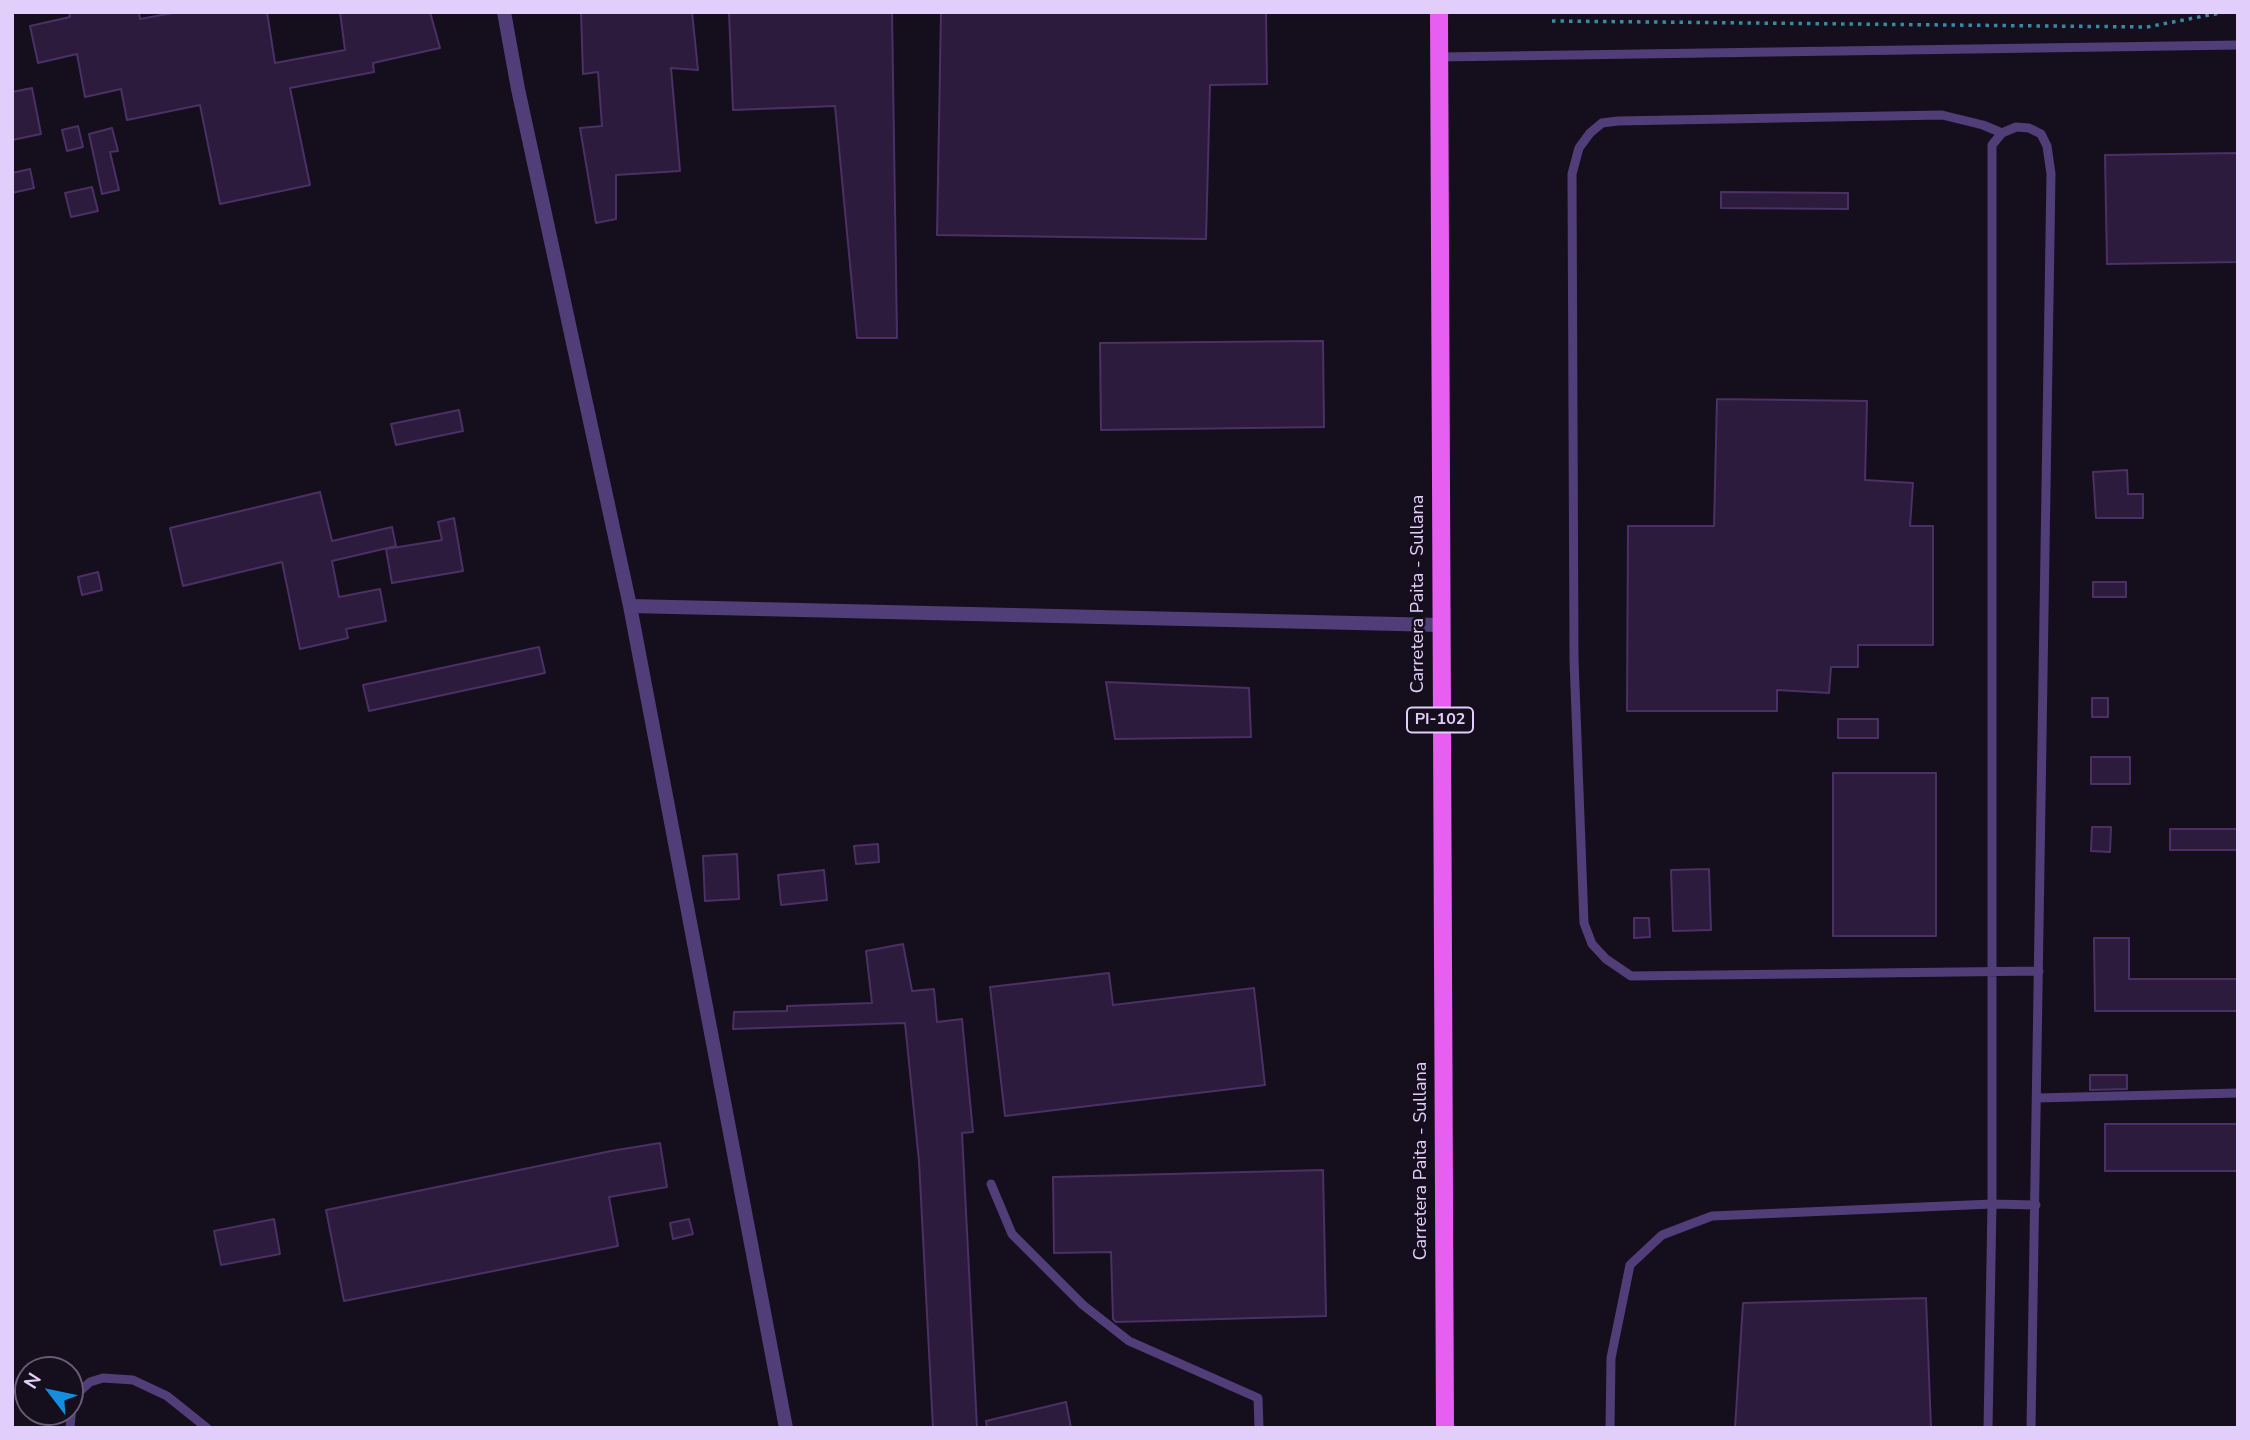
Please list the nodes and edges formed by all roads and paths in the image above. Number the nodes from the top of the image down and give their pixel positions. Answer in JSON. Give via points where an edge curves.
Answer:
{"nodes":[{"id":1,"x":504,"y":12,"type":"edge"},
{"id":2,"x":1439,"y":12,"type":"edge"},
{"id":3,"x":2225,"y":12,"type":"edge"},
{"id":4,"x":1552,"y":21,"type":"dead end"},
{"id":5,"x":2238,"y":45,"type":"edge"},
{"id":6,"x":1439,"y":57,"type":"junction"},
{"id":7,"x":2001,"y":133,"type":"junction"},
{"id":8,"x":630,"y":606,"type":"junction"},
{"id":9,"x":1440,"y":625,"type":"junction"},
{"id":10,"x":1992,"y":971,"type":"junction"},
{"id":11,"x":2039,"y":971,"type":"junction"},
{"id":12,"x":2238,"y":1093,"type":"edge"},
{"id":13,"x":2037,"y":1098,"type":"junction"},
{"id":14,"x":991,"y":1184,"type":"dead end"},
{"id":15,"x":1992,"y":1204,"type":"junction"},
{"id":16,"x":2036,"y":1205,"type":"junction"},
{"id":17,"x":70,"y":1428,"type":"edge"},
{"id":18,"x":207,"y":1428,"type":"edge"},
{"id":19,"x":786,"y":1428,"type":"edge"},
{"id":20,"x":1259,"y":1428,"type":"edge"},
{"id":21,"x":1445,"y":1428,"type":"edge"},
{"id":22,"x":1610,"y":1428,"type":"edge"},
{"id":23,"x":1988,"y":1428,"type":"edge"},
{"id":24,"x":2031,"y":1428,"type":"edge"}],
"edges":[{"from":1,"to":8,"type":"street"},
{"from":2,"to":6,"type":"main road","name":"Carretera Paita - Sullana","number":"PI-102"},
{"from":3,"to":4,"type":"path","via":[[2147,27]]},
{"from":5,"to":6,"type":"lane"},
{"from":6,"to":9,"type":"main road","name":"Carretera Paita - Sullana","number":"PI-102"},
{"from":7,"to":10,"type":"lane","via":[[1992,145]]},
{"from":7,"to":10,"type":"lane","via":[[1942,115],[1618,121],[1602,123],[1590,133],[1579,148],[1572,174],[1574,660],[1584,923],[1592,944],[1630,976]]},
{"from":7,"to":11,"type":"lane","via":[[2016,127],[2041,134],[2051,174]]},
{"from":8,"to":9,"type":"street"},
{"from":8,"to":19,"type":"street"},
{"from":9,"to":21,"type":"main road","name":"Carretera Paita - Sullana","number":"PI-102"},
{"from":10,"to":11,"type":"lane"},
{"from":10,"to":15,"type":"lane"},
{"from":11,"to":13,"type":"lane"},
{"from":12,"to":13,"type":"lane"},
{"from":13,"to":16,"type":"lane"},
{"from":14,"to":20,"type":"lane","via":[[1012,1234],[1083,1306],[1129,1341],[1258,1398]]},
{"from":15,"to":16,"type":"lane"},
{"from":15,"to":22,"type":"lane","via":[[1712,1216],[1662,1235],[1630,1265],[1611,1358]]},
{"from":15,"to":23,"type":"lane"},
{"from":16,"to":24,"type":"lane"},
{"from":17,"to":18,"type":"lane","via":[[78,1393],[103,1378],[133,1380],[167,1396]]}]}
